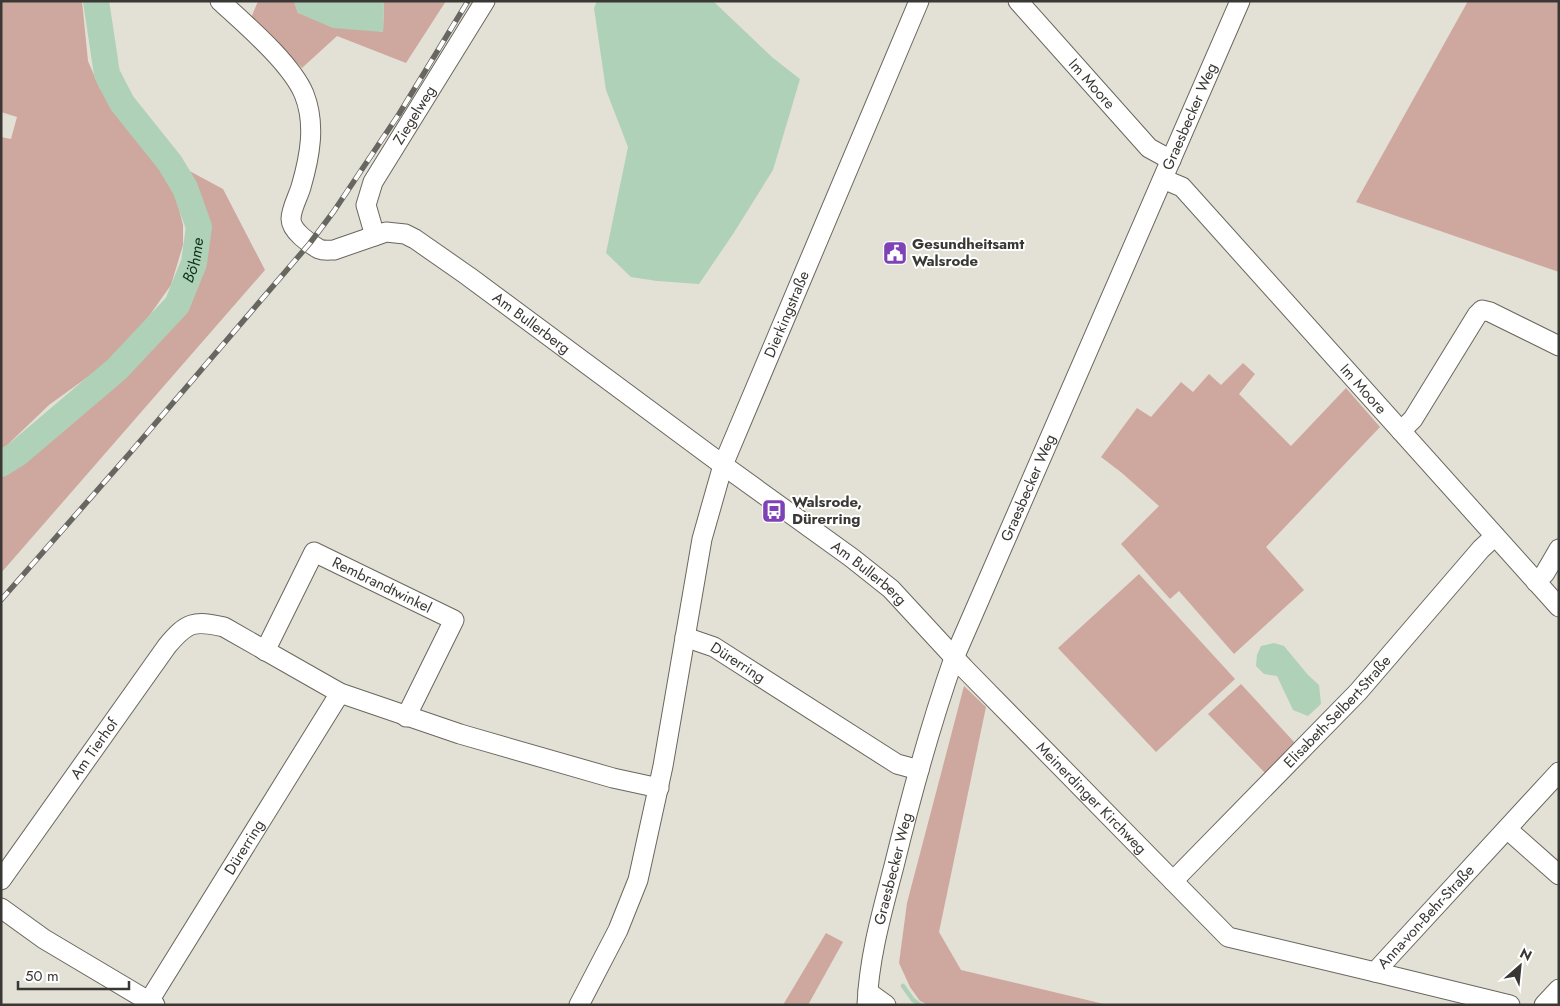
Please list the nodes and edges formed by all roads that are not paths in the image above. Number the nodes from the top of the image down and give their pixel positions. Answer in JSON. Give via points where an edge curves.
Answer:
{"nodes":[{"id":1,"x":220,"y":1,"type":"edge"},
{"id":2,"x":485,"y":1,"type":"edge"},
{"id":3,"x":919,"y":1,"type":"edge"},
{"id":4,"x":1018,"y":1,"type":"edge"},
{"id":5,"x":1240,"y":1,"type":"edge"},
{"id":6,"x":1171,"y":160,"type":"junction"},
{"id":7,"x":1162,"y":179,"type":"junction"},
{"id":8,"x":376,"y":236,"type":"junction"},
{"id":9,"x":1559,"y":346,"type":"edge"},
{"id":10,"x":1401,"y":431,"type":"junction"},
{"id":11,"x":723,"y":465,"type":"junction"},
{"id":12,"x":1495,"y":536,"type":"junction"},
{"id":13,"x":1559,"y":549,"type":"edge"},
{"id":14,"x":1536,"y":582,"type":"junction"},
{"id":15,"x":1559,"y":607,"type":"edge"},
{"id":16,"x":685,"y":637,"type":"junction"},
{"id":17,"x":266,"y":651,"type":"junction"},
{"id":18,"x":954,"y":658,"type":"junction"},
{"id":19,"x":340,"y":692,"type":"junction"},
{"id":20,"x":406,"y":717,"type":"junction"},
{"id":21,"x":919,"y":770,"type":"junction"},
{"id":22,"x":1559,"y":772,"type":"edge"},
{"id":23,"x":658,"y":788,"type":"junction"},
{"id":24,"x":1507,"y":829,"type":"junction"},
{"id":25,"x":1559,"y":875,"type":"edge"},
{"id":26,"x":1,"y":880,"type":"edge"},
{"id":27,"x":1173,"y":881,"type":"junction"},
{"id":28,"x":1,"y":908,"type":"edge"},
{"id":29,"x":1228,"y":937,"type":"joint"},
{"id":30,"x":1375,"y":972,"type":"junction"},
{"id":31,"x":1559,"y":989,"type":"edge"},
{"id":32,"x":868,"y":998,"type":"edge"},
{"id":33,"x":152,"y":1003,"type":"edge"},
{"id":34,"x":579,"y":1005,"type":"edge"},
{"id":35,"x":886,"y":1005,"type":"edge"},
{"id":36,"x":1510,"y":1005,"type":"edge"},
{"id":37,"x":1544,"y":1005,"type":"edge"}],
"edges":[{"from":1,"to":8,"type":"street","name":"Am Bullerberg","via":[[288,68],[304,95],[310,124],[310,150],[292,213],[294,229],[319,249],[326,250]]},
{"from":2,"to":8,"type":"street","name":"Ziegelweg","via":[[373,182],[366,205]]},
{"from":3,"to":11,"type":"street","name":"Dierkingstraße"},
{"from":4,"to":6,"type":"street","name":"Im Moore","via":[[1149,148]]},
{"from":5,"to":6,"type":"street","name":"Graesbecker Weg"},
{"from":6,"to":7,"type":"street","name":"Graesbecker Weg"},
{"from":7,"to":10,"type":"street","name":"Im Moore","via":[[1182,187]]},
{"from":7,"to":18,"type":"street","name":"Graesbecker Weg"},
{"from":8,"to":11,"type":"street","name":"Am Bullerberg","via":[[396,232],[415,239]]},
{"from":9,"to":10,"type":"street","via":[[1482,310],[1413,419]]},
{"from":10,"to":12,"type":"street","name":"Im Moore"},
{"from":11,"to":16,"type":"street","name":"Dierkingstraße","via":[[702,539]]},
{"from":11,"to":18,"type":"street","name":"Am Bullerberg","via":[[891,589]]},
{"from":12,"to":14,"type":"street","name":"Im Moore"},
{"from":12,"to":27,"type":"street","name":"Elisabeth-Selbert-Straße","via":[[1358,692]]},
{"from":13,"to":14,"type":"street"},
{"from":14,"to":15,"type":"street","name":"Im Moore"},
{"from":16,"to":21,"type":"street","name":"Dürerring","via":[[714,647],[897,764]]},
{"from":16,"to":23,"type":"street"},
{"from":17,"to":19,"type":"street"},
{"from":17,"to":20,"type":"street","name":"Rembrandtwinkel","via":[[314,552],[454,620]]},
{"from":17,"to":26,"type":"street","name":"Am Tierhof","via":[[224,627],[207,623],[193,623],[180,631]]},
{"from":18,"to":21,"type":"street","name":"Graesbecker Weg"},
{"from":18,"to":27,"type":"street","name":"Meinerdinger Kirchweg"},
{"from":19,"to":20,"type":"street"},
{"from":19,"to":33,"type":"street","name":"Dürerring"},
{"from":20,"to":23,"type":"street","via":[[612,778]]},
{"from":21,"to":32,"type":"street","name":"Graesbecker Weg","via":[[875,942]]},
{"from":22,"to":24,"type":"street","name":"Anna-von-Behr-Straße"},
{"from":23,"to":34,"type":"street","via":[[633,895]]},
{"from":24,"to":25,"type":"street"},
{"from":24,"to":30,"type":"street","name":"Anna-von-Behr-Straße"},
{"from":27,"to":29,"type":"street","name":"Meinerdinger Kirchweg"},
{"from":28,"to":33,"type":"street","via":[[44,939]]},
{"from":29,"to":30,"type":"street","name":"Anna-von-Behr-Straße"},
{"from":30,"to":36,"type":"street"},
{"from":31,"to":37,"type":"street"},
{"from":32,"to":35,"type":"street","name":"Graesbecker Weg"}]}
